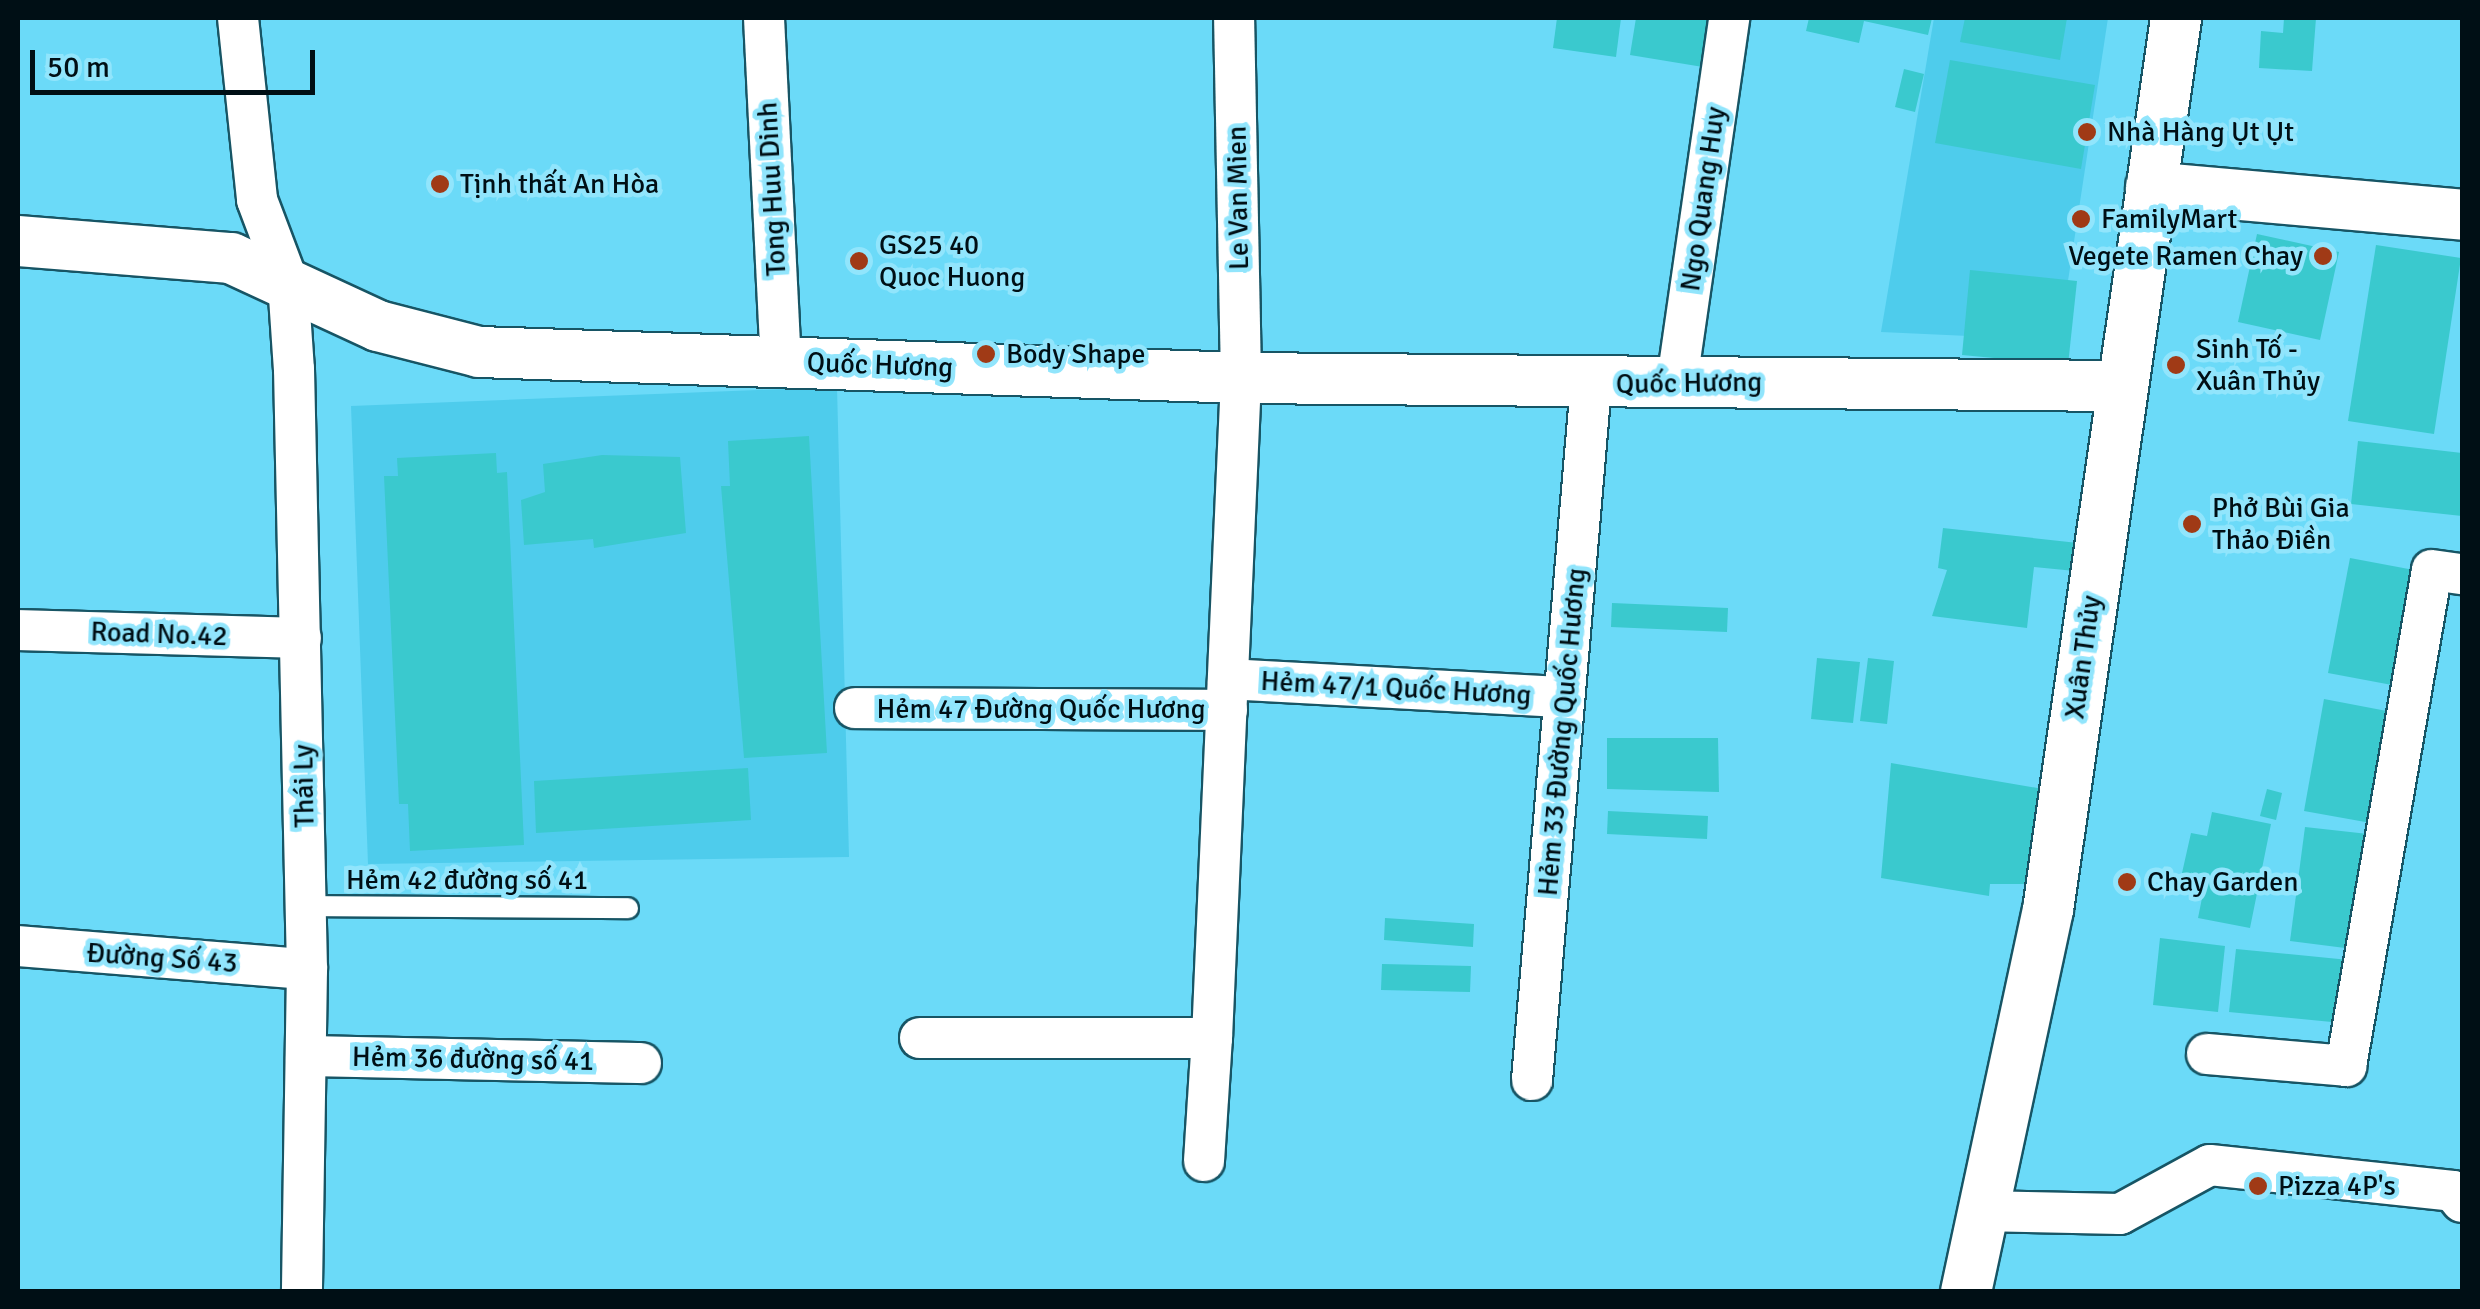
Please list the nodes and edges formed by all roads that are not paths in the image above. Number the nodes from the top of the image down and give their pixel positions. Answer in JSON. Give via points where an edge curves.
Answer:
{"nodes":[{"id":1,"x":238,"y":18,"type":"edge"},
{"id":2,"x":764,"y":18,"type":"edge"},
{"id":3,"x":1234,"y":18,"type":"edge"},
{"id":4,"x":1729,"y":18,"type":"edge"},
{"id":5,"x":2176,"y":18,"type":"edge"},
{"id":6,"x":2150,"y":187,"type":"junction"},
{"id":7,"x":2462,"y":215,"type":"edge"},
{"id":8,"x":18,"y":241,"type":"edge"},
{"id":9,"x":288,"y":282,"type":"junction"},
{"id":10,"x":781,"y":362,"type":"junction"},
{"id":11,"x":1241,"y":378,"type":"junction"},
{"id":12,"x":1677,"y":381,"type":"junction"},
{"id":13,"x":1591,"y":384,"type":"junction"},
{"id":14,"x":2121,"y":386,"type":"junction"},
{"id":15,"x":2448,"y":572,"type":"edge"},
{"id":16,"x":18,"y":630,"type":"edge"},
{"id":17,"x":302,"y":638,"type":"junction"},
{"id":18,"x":1227,"y":695,"type":"junction"},
{"id":19,"x":1564,"y":698,"type":"junction"},
{"id":20,"x":854,"y":708,"type":"dead end"},
{"id":21,"x":306,"y":906,"type":"junction"},
{"id":22,"x":628,"y":908,"type":"dead end"},
{"id":23,"x":18,"y":946,"type":"edge"},
{"id":24,"x":307,"y":969,"type":"junction"},
{"id":25,"x":920,"y":1038,"type":"dead end"},
{"id":26,"x":1212,"y":1038,"type":"junction"},
{"id":27,"x":2207,"y":1054,"type":"dead end"},
{"id":28,"x":306,"y":1056,"type":"junction"},
{"id":29,"x":641,"y":1063,"type":"dead end"},
{"id":30,"x":1532,"y":1080,"type":"dead end"},
{"id":31,"x":1204,"y":1161,"type":"dead end"},
{"id":32,"x":2459,"y":1195,"type":"edge"},
{"id":33,"x":1980,"y":1211,"type":"junction"},
{"id":34,"x":302,"y":1292,"type":"edge"},
{"id":35,"x":1966,"y":1292,"type":"edge"}],
"edges":[{"from":1,"to":9,"type":"street","name":"Thái Ly","via":[[258,200]]},
{"from":2,"to":10,"type":"street","name":"Tong Huu Dinh"},
{"from":3,"to":11,"type":"street","name":"Le Van Mien"},
{"from":4,"to":12,"type":"street","name":"Ngo Quang Huy"},
{"from":5,"to":6,"type":"street","name":"Xuân Thủy"},
{"from":6,"to":7,"type":"street"},
{"from":6,"to":14,"type":"street","name":"Xuân Thủy"},
{"from":8,"to":9,"type":"street","name":"Quốc Hương","via":[[231,258]]},
{"from":9,"to":10,"type":"street","name":"Quốc Hương","via":[[378,326],[479,352]]},
{"from":9,"to":17,"type":"street","name":"Thái Ly"},
{"from":10,"to":11,"type":"street","name":"Quốc Hương"},
{"from":11,"to":13,"type":"street","name":"Quốc Hương"},
{"from":11,"to":18,"type":"street","name":"Hẻm 47 Đường Quốc Hương"},
{"from":12,"to":13,"type":"street","name":"Quốc Hương"},
{"from":12,"to":14,"type":"street","name":"Quốc Hương"},
{"from":13,"to":19,"type":"street","name":"Hẻm 33 Đường Quốc Hương"},
{"from":14,"to":33,"type":"street","name":"Xuân Thủy","via":[[2048,910]]},
{"from":15,"to":27,"type":"street","via":[[2346,1066]]},
{"from":16,"to":17,"type":"street","name":"Road No.42"},
{"from":17,"to":21,"type":"street","name":"Thái Ly"},
{"from":18,"to":19,"type":"street","name":"Hẻm 47/1 Quốc Hương"},
{"from":18,"to":20,"type":"street","name":"Hẻm 47 Đường Quốc Hương"},
{"from":18,"to":26,"type":"street","name":"Hẻm 47 Đường Quốc Hương"},
{"from":19,"to":30,"type":"street","name":"Hẻm 33 Đường Quốc Hương"},
{"from":21,"to":22,"type":"lane","name":"Hẻm 42 đường số 41"},
{"from":21,"to":24,"type":"street","name":"Thái Ly"},
{"from":23,"to":24,"type":"street","name":"Đường Số 43"},
{"from":24,"to":28,"type":"street","name":"Thái Ly"},
{"from":25,"to":26,"type":"street"},
{"from":26,"to":31,"type":"street","name":"Hẻm 47 Đường Quốc Hương"},
{"from":28,"to":29,"type":"street","name":"Hẻm 36 đường số 41"},
{"from":28,"to":34,"type":"street","name":"Thái Ly"},
{"from":32,"to":33,"type":"street","via":[[2210,1165],[2120,1214]]},
{"from":33,"to":35,"type":"street","name":"Xuân Thủy"}]}
